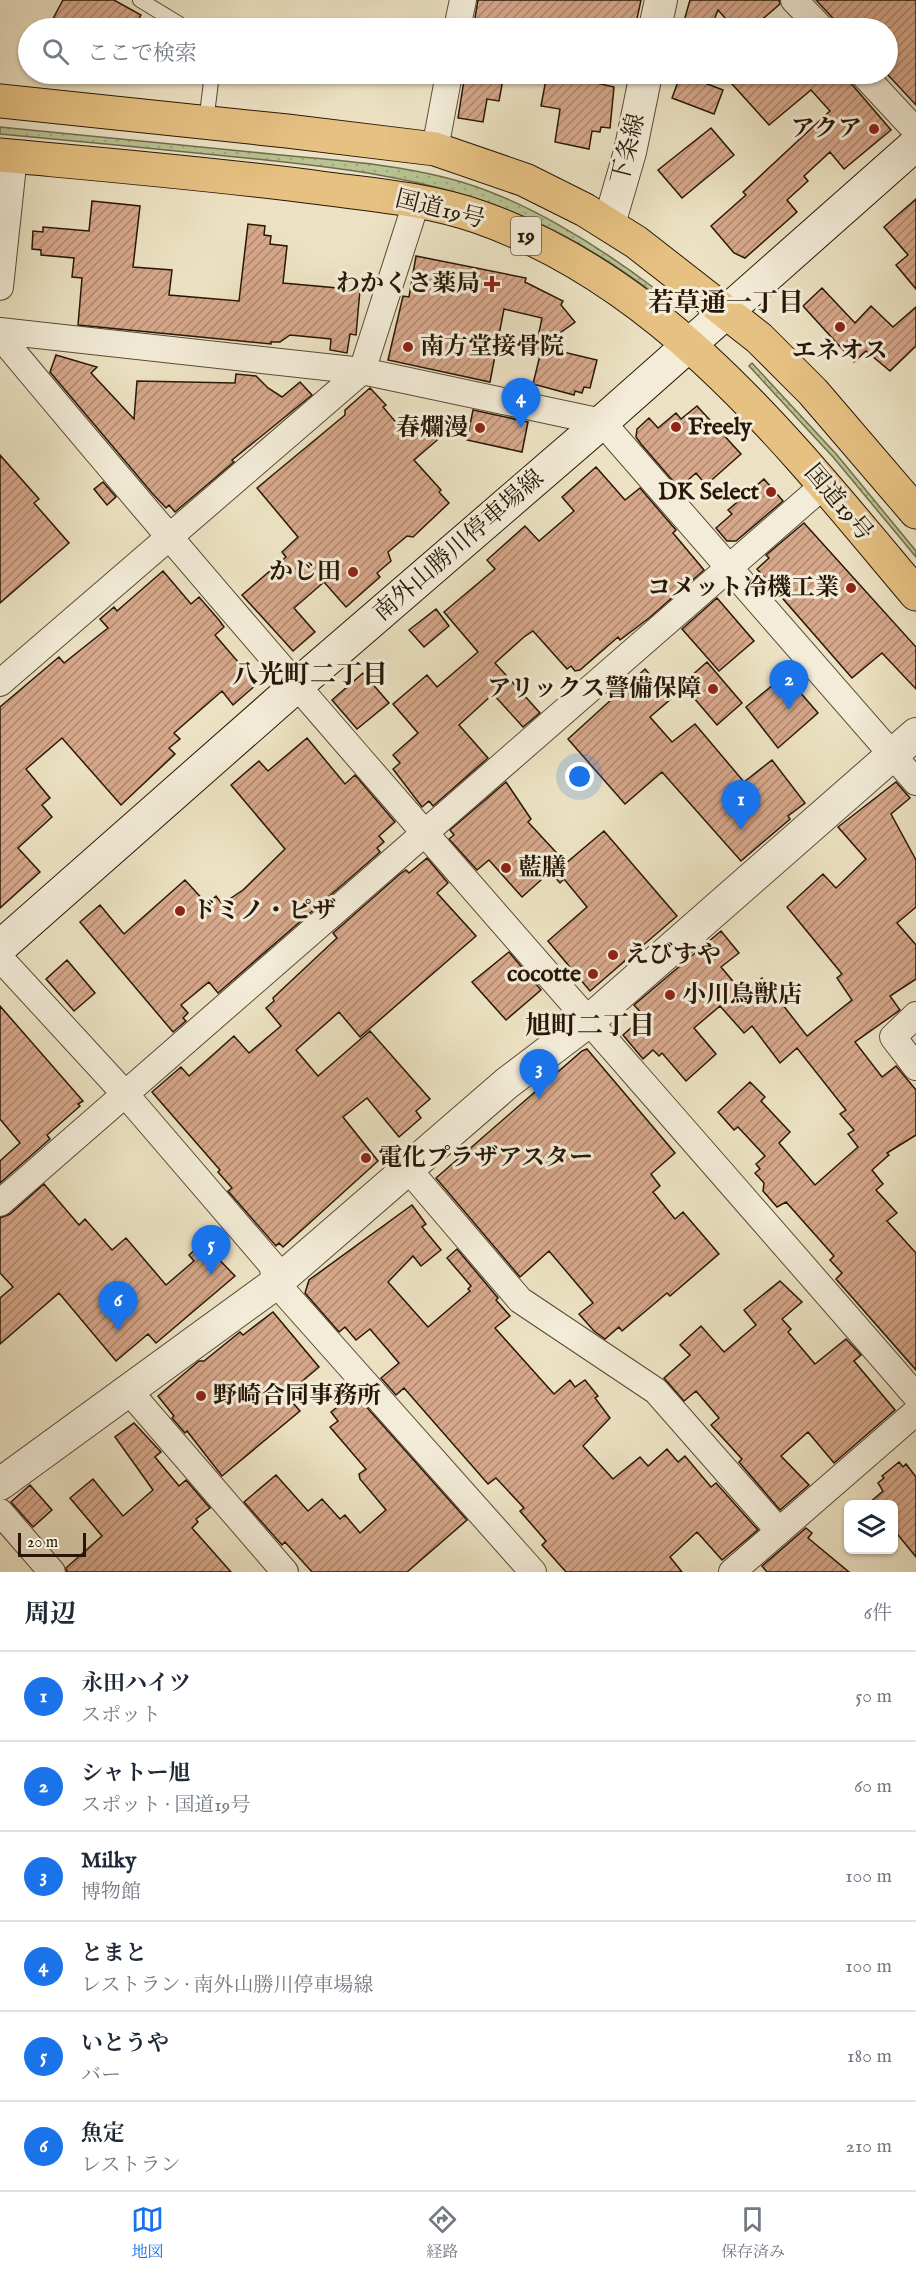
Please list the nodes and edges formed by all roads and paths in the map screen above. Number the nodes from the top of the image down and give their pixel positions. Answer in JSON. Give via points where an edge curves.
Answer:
{"nodes":[{"id":1,"x":140,"y":0,"type":"edge"},
{"id":2,"x":462,"y":0,"type":"edge"},
{"id":3,"x":661,"y":0,"type":"edge"},
{"id":4,"x":796,"y":0,"type":"edge"},
{"id":5,"x":170,"y":18,"type":"edge"},
{"id":6,"x":459,"y":18,"type":"edge"},
{"id":7,"x":657,"y":18,"type":"edge"},
{"id":8,"x":812,"y":18,"type":"edge"},
{"id":9,"x":211,"y":84,"type":"edge"},
{"id":10,"x":447,"y":84,"type":"edge"},
{"id":11,"x":644,"y":84,"type":"edge"},
{"id":12,"x":872,"y":84,"type":"edge"},
{"id":13,"x":0,"y":101,"type":"edge"},
{"id":14,"x":206,"y":122,"type":"junction"},
{"id":15,"x":916,"y":130,"type":"edge"},
{"id":16,"x":916,"y":144,"type":"edge"},
{"id":17,"x":435,"y":149,"type":"junction"},
{"id":18,"x":7,"y":155,"type":"edge"},
{"id":19,"x":417,"y":200,"type":"junction"},
{"id":20,"x":609,"y":224,"type":"junction"},
{"id":21,"x":0,"y":288,"type":"edge"},
{"id":22,"x":726,"y":312,"type":"junction"},
{"id":23,"x":0,"y":331,"type":"edge"},
{"id":24,"x":0,"y":336,"type":"edge"},
{"id":25,"x":688,"y":346,"type":"junction"},
{"id":26,"x":362,"y":371,"type":"junction"},
{"id":27,"x":602,"y":422,"type":"junction"},
{"id":28,"x":824,"y":485,"type":"junction"},
{"id":29,"x":916,"y":512,"type":"edge"},
{"id":30,"x":169,"y":538,"type":"junction"},
{"id":31,"x":731,"y":568,"type":"junction"},
{"id":32,"x":916,"y":594,"type":"edge"},
{"id":33,"x":0,"y":683,"type":"edge"},
{"id":34,"x":296,"y":687,"type":"junction"},
{"id":35,"x":916,"y":734,"type":"edge"},
{"id":36,"x":893,"y":756,"type":"junction"},
{"id":37,"x":916,"y":782,"type":"edge"},
{"id":38,"x":425,"y":834,"type":"junction"},
{"id":39,"x":0,"y":947,"type":"edge"},
{"id":40,"x":0,"y":958,"type":"edge"},
{"id":41,"x":916,"y":1015,"type":"edge"},
{"id":42,"x":590,"y":1020,"type":"junction"},
{"id":43,"x":916,"y":1067,"type":"edge"},
{"id":44,"x":126,"y":1095,"type":"junction"},
{"id":45,"x":408,"y":1169,"type":"junction"},
{"id":46,"x":0,"y":1203,"type":"edge"},
{"id":47,"x":276,"y":1283,"type":"junction"},
{"id":48,"x":128,"y":1390,"type":"junction"},
{"id":49,"x":916,"y":1396,"type":"edge"},
{"id":50,"x":916,"y":1412,"type":"edge"},
{"id":51,"x":0,"y":1484,"type":"edge"},
{"id":52,"x":0,"y":1512,"type":"edge"},
{"id":53,"x":778,"y":1531,"type":"junction"},
{"id":54,"x":52,"y":1572,"type":"edge"},
{"id":55,"x":285,"y":1572,"type":"edge"},
{"id":56,"x":533,"y":1572,"type":"edge"},
{"id":57,"x":732,"y":1572,"type":"edge"}],
"edges":[{"from":1,"to":5,"type":"lane"},
{"from":2,"to":6,"type":"street"},
{"from":3,"to":7,"type":"street"},
{"from":4,"to":8,"type":"street"},
{"from":9,"to":14,"type":"lane"},
{"from":10,"to":17,"type":"street"},
{"from":11,"to":20,"type":"street","name":"下条線"},
{"from":12,"to":15,"type":"street"},
{"from":13,"to":14,"type":"highway","number":"19"},
{"from":14,"to":17,"type":"highway","number":"19"},
{"from":16,"to":22,"type":"main road","name":"南外山勝川停車場線"},
{"from":17,"to":20,"type":"highway","number":"19","via":[[525,180]]},
{"from":18,"to":19,"type":"highway","name":"国道19号","number":"19"},
{"from":18,"to":21,"type":"street"},
{"from":19,"to":25,"type":"highway","name":"国道19号","number":"19","via":[[487,220],[563,254],[629,297]]},
{"from":19,"to":26,"type":"street"},
{"from":20,"to":22,"type":"highway","number":"19"},
{"from":22,"to":25,"type":"main road","name":"南外山勝川停車場線"},
{"from":22,"to":29,"type":"highway","number":"19","via":[[759,338],[813,392]]},
{"from":23,"to":26,"type":"street"},
{"from":24,"to":30,"type":"street"},
{"from":25,"to":27,"type":"main road","name":"南外山勝川停車場線"},
{"from":25,"to":28,"type":"highway","name":"国道19号","number":"19","via":[[774,427]]},
{"from":26,"to":27,"type":"street"},
{"from":26,"to":30,"type":"street"},
{"from":27,"to":31,"type":"street"},
{"from":27,"to":34,"type":"main road","name":"南外山勝川停車場線"},
{"from":28,"to":31,"type":"street"},
{"from":28,"to":32,"type":"highway","name":"国道19号","number":"19"},
{"from":30,"to":33,"type":"street"},
{"from":30,"to":34,"type":"street"},
{"from":31,"to":36,"type":"street"},
{"from":31,"to":38,"type":"street"},
{"from":34,"to":38,"type":"street"},
{"from":34,"to":39,"type":"main road","name":"南外山勝川停車場線"},
{"from":35,"to":36,"type":"street"},
{"from":36,"to":37,"type":"street"},
{"from":36,"to":42,"type":"street"},
{"from":38,"to":42,"type":"street"},
{"from":38,"to":44,"type":"street"},
{"from":40,"to":44,"type":"street"},
{"from":41,"to":43,"type":"street","via":[[893,1037]]},
{"from":42,"to":45,"type":"street","via":[[507,1083]]},
{"from":42,"to":49,"type":"street"},
{"from":44,"to":46,"type":"street"},
{"from":44,"to":47,"type":"street","via":[[272,1265]]},
{"from":45,"to":47,"type":"street"},
{"from":45,"to":53,"type":"street","via":[[520,1300],[656,1391]]},
{"from":47,"to":48,"type":"street"},
{"from":47,"to":56,"type":"street"},
{"from":48,"to":51,"type":"street"},
{"from":48,"to":55,"type":"street"},
{"from":50,"to":53,"type":"street"},
{"from":52,"to":54,"type":"street"},
{"from":53,"to":57,"type":"street"}]}
